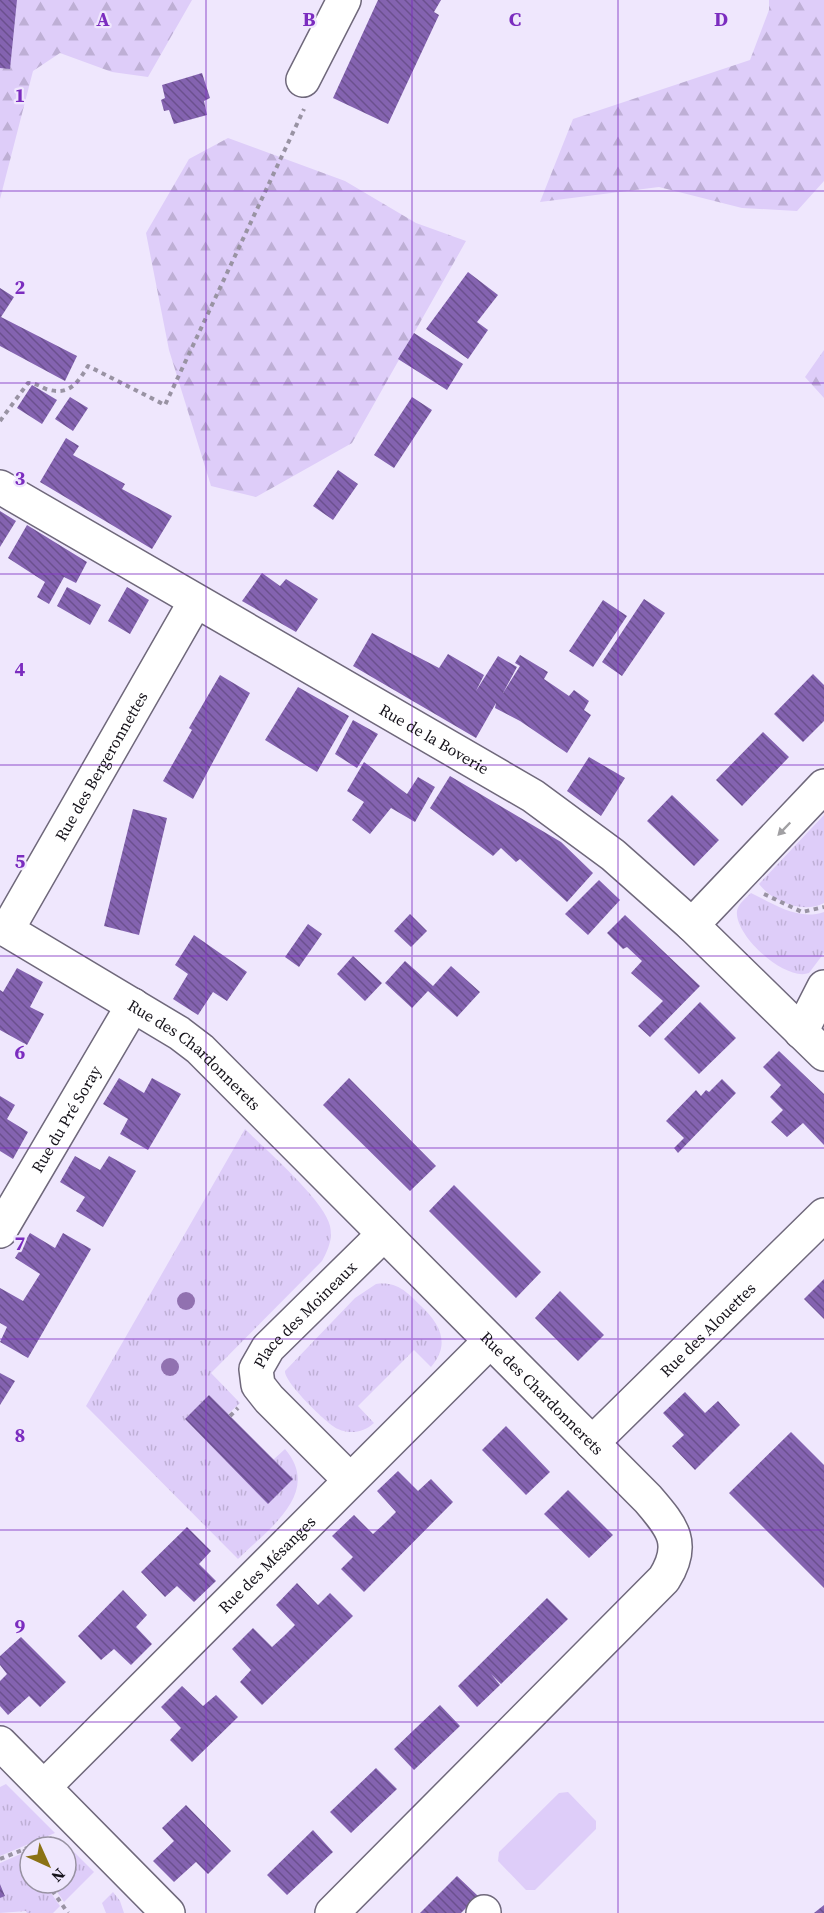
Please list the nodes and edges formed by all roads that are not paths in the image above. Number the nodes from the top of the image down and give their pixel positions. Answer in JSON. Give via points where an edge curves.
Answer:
{"nodes":[{"id":1,"x":344,"y":0,"type":"edge"},
{"id":2,"x":305,"y":92,"type":"road end"},
{"id":3,"x":0,"y":487,"type":"edge"},
{"id":4,"x":195,"y":602,"type":"junction"},
{"id":5,"x":824,"y":786,"type":"edge"},
{"id":6,"x":692,"y":925,"type":"junction"},
{"id":7,"x":3,"y":928,"type":"edge"},
{"id":8,"x":824,"y":987,"type":"edge"},
{"id":9,"x":133,"y":1005,"type":"junction"},
{"id":10,"x":813,"y":1043,"type":"edge"},
{"id":11,"x":824,"y":1215,"type":"edge"},
{"id":12,"x":0,"y":1231,"type":"edge"},
{"id":13,"x":384,"y":1234,"type":"junction"},
{"id":14,"x":490,"y":1341,"type":"junction"},
{"id":15,"x":592,"y":1443,"type":"junction"},
{"id":16,"x":350,"y":1480,"type":"junction"},
{"id":17,"x":0,"y":1743,"type":"edge"},
{"id":18,"x":44,"y":1787,"type":"junction"},
{"id":19,"x":168,"y":1913,"type":"edge"},
{"id":20,"x":332,"y":1913,"type":"edge"}],
"edges":[{"from":1,"to":2,"type":"street"},
{"from":3,"to":4,"type":"street","name":"Rue de la Boverie"},
{"from":4,"to":6,"type":"street","name":"Rue de la Boverie","via":[[533,796],[613,855]]},
{"from":4,"to":7,"type":"street","name":"Rue des Bergeronnettes"},
{"from":5,"to":6,"type":"street","one_way":true},
{"from":6,"to":10,"type":"street","name":"Rue de la Boverie"},
{"from":7,"to":9,"type":"street","name":"Rue des Chardonnerets"},
{"from":8,"to":10,"type":"street"},
{"from":9,"to":12,"type":"street","name":"Rue du Pré Soray"},
{"from":9,"to":13,"type":"street","name":"Rue des Chardonnerets","via":[[201,1049]]},
{"from":11,"to":15,"type":"street","name":"Rue des Alouettes"},
{"from":13,"to":14,"type":"street","name":"Rue des Chardonnerets"},
{"from":13,"to":16,"type":"street","name":"Place des Moineaux","via":[[268,1348],[256,1369],[258,1384],[269,1399]]},
{"from":14,"to":15,"type":"street","name":"Rue des Chardonnerets"},
{"from":14,"to":16,"type":"street","name":"Rue des Mésanges"},
{"from":15,"to":20,"type":"street","name":"Rue des Chardonnerets","via":[[663,1517],[677,1552],[673,1565],[650,1595]]},
{"from":16,"to":18,"type":"street","name":"Rue des Mésanges"},
{"from":17,"to":18,"type":"street"},
{"from":18,"to":19,"type":"street"}]}
